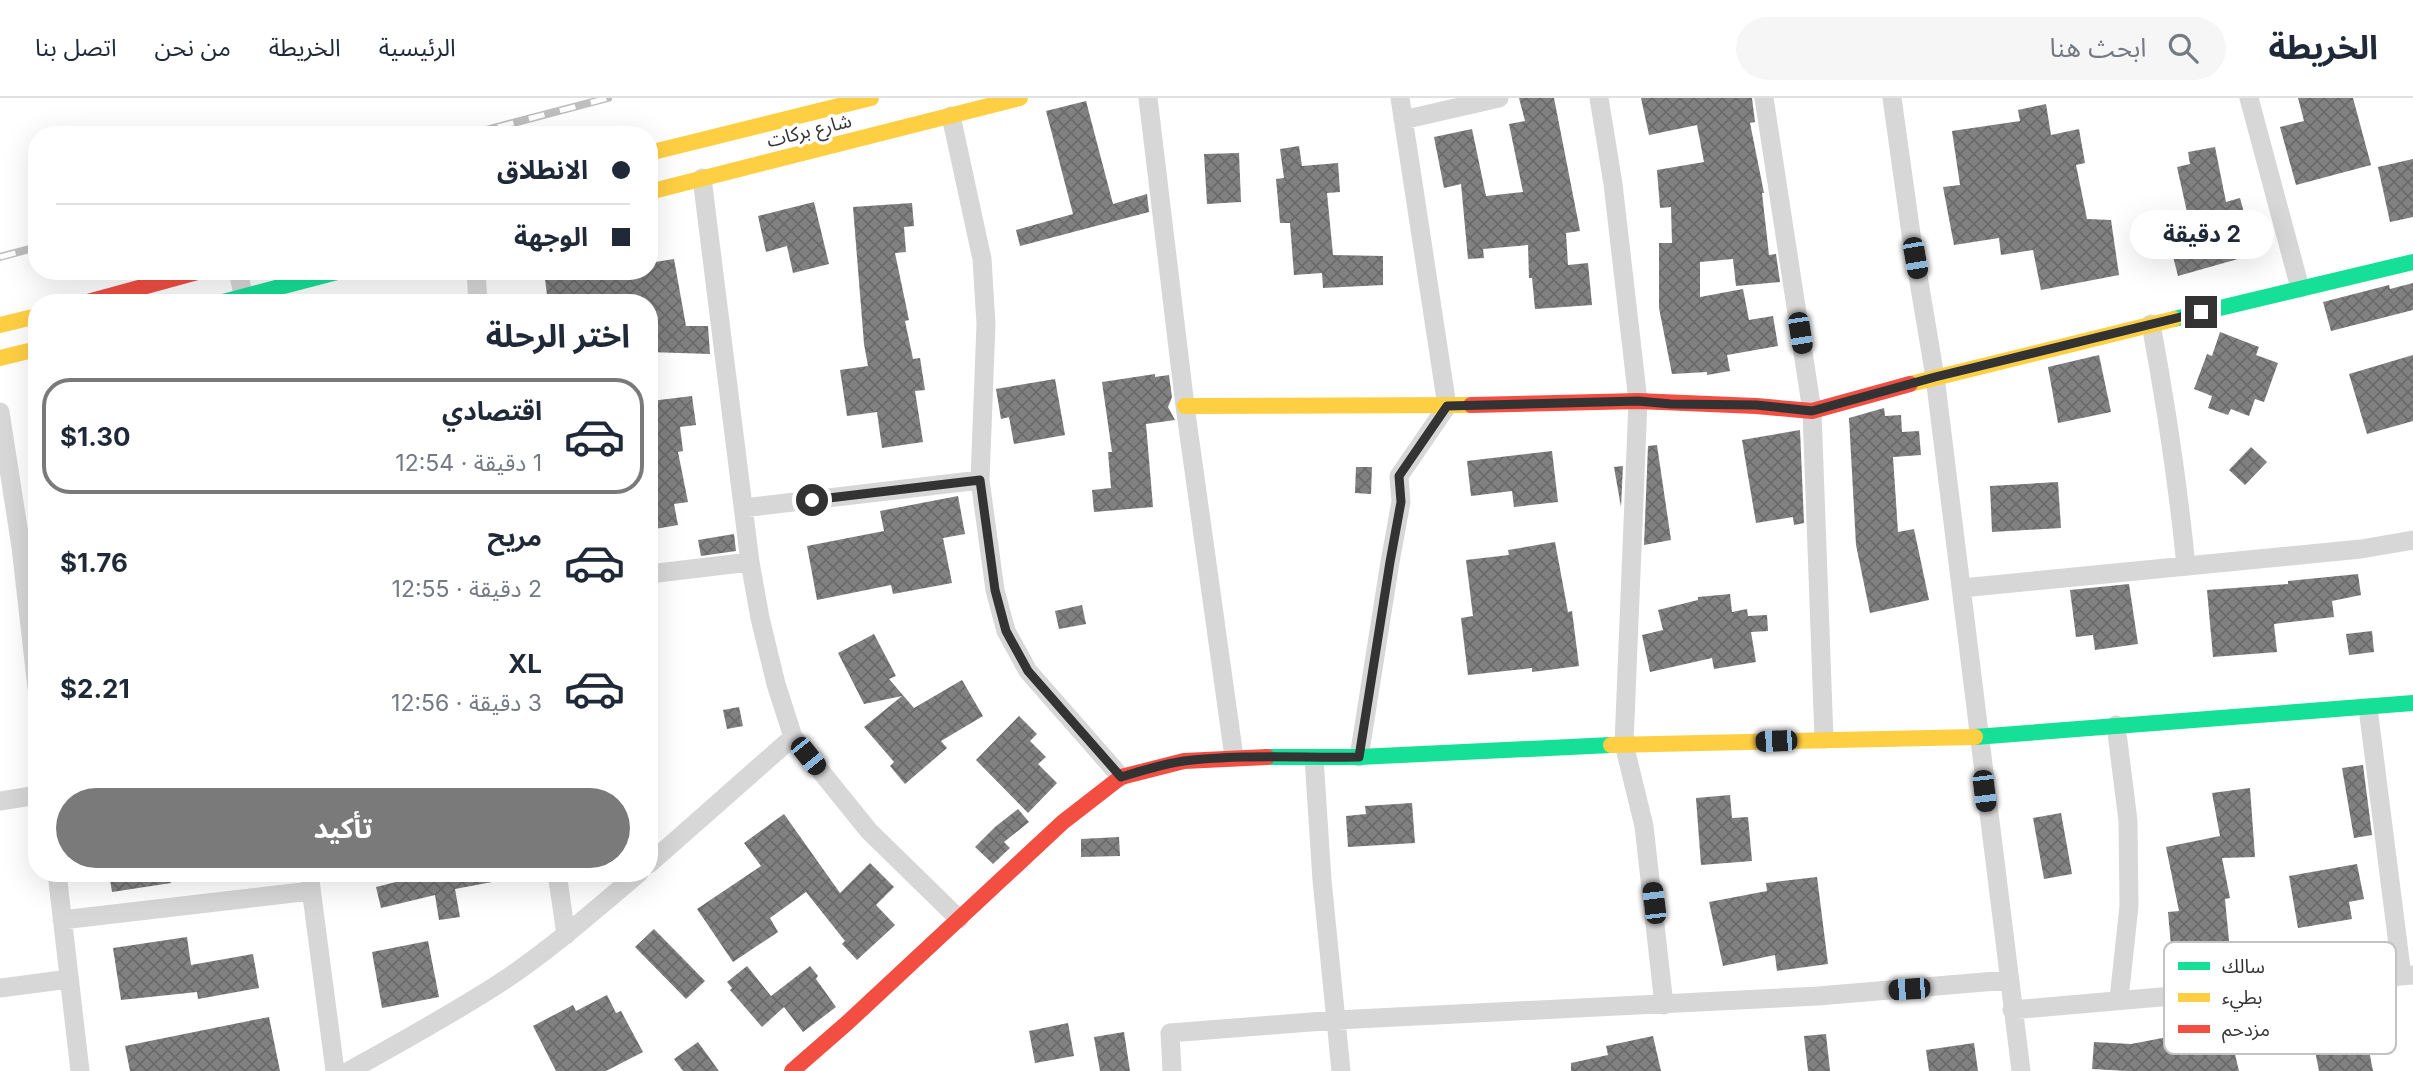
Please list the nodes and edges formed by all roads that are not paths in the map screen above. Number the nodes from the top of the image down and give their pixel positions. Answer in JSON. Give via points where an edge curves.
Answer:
{"nodes":[{"id":1,"x":871,"y":98,"type":"edge"},
{"id":2,"x":1020,"y":98,"type":"edge"},
{"id":3,"x":1148,"y":98,"type":"edge"},
{"id":4,"x":1399,"y":98,"type":"edge"},
{"id":5,"x":1499,"y":98,"type":"edge"},
{"id":6,"x":1599,"y":98,"type":"edge"},
{"id":7,"x":1764,"y":98,"type":"edge"},
{"id":8,"x":1892,"y":98,"type":"edge"},
{"id":9,"x":2249,"y":98,"type":"edge"},
{"id":10,"x":951,"y":116,"type":"junction"},
{"id":11,"x":1403,"y":120,"type":"junction"},
{"id":12,"x":658,"y":151,"type":"edge"},
{"id":13,"x":702,"y":178,"type":"junction"},
{"id":14,"x":658,"y":190,"type":"edge"},
{"id":15,"x":2413,"y":262,"type":"edge"},
{"id":16,"x":168,"y":280,"type":"edge"},
{"id":17,"x":311,"y":280,"type":"edge"},
{"id":18,"x":2300,"y":288,"type":"junction"},
{"id":19,"x":117,"y":294,"type":"edge"},
{"id":20,"x":264,"y":294,"type":"edge"},
{"id":21,"x":28,"y":318,"type":"edge"},
{"id":22,"x":2151,"y":324,"type":"junction"},
{"id":23,"x":0,"y":326,"type":"edge"},
{"id":24,"x":28,"y":351,"type":"edge"},
{"id":25,"x":0,"y":358,"type":"edge"},
{"id":26,"x":1935,"y":377,"type":"junction"},
{"id":27,"x":1638,"y":401,"type":"junction"},
{"id":28,"x":1185,"y":406,"type":"junction"},
{"id":29,"x":1447,"y":406,"type":"junction"},
{"id":30,"x":1812,"y":411,"type":"junction"},
{"id":31,"x":0,"y":412,"type":"edge"},
{"id":32,"x":980,"y":480,"type":"junction"},
{"id":33,"x":743,"y":508,"type":"junction"},
{"id":34,"x":2413,"y":540,"type":"edge"},
{"id":35,"x":750,"y":562,"type":"junction"},
{"id":36,"x":2186,"y":566,"type":"junction"},
{"id":37,"x":658,"y":573,"type":"edge"},
{"id":38,"x":1962,"y":589,"type":"junction"},
{"id":39,"x":28,"y":609,"type":"edge"},
{"id":40,"x":2413,"y":703,"type":"edge"},
{"id":41,"x":2368,"y":708,"type":"junction"},
{"id":42,"x":2116,"y":725,"type":"junction"},
{"id":43,"x":793,"y":737,"type":"junction"},
{"id":44,"x":1978,"y":737,"type":"junction"},
{"id":45,"x":1824,"y":739,"type":"junction"},
{"id":46,"x":1624,"y":744,"type":"junction"},
{"id":47,"x":1234,"y":757,"type":"junction"},
{"id":48,"x":1359,"y":757,"type":"junction"},
{"id":49,"x":1314,"y":758,"type":"junction"},
{"id":50,"x":1121,"y":777,"type":"junction"},
{"id":51,"x":28,"y":796,"type":"edge"},
{"id":52,"x":0,"y":801,"type":"edge"},
{"id":53,"x":658,"y":856,"type":"edge"},
{"id":54,"x":58,"y":882,"type":"edge"},
{"id":55,"x":310,"y":882,"type":"edge"},
{"id":56,"x":557,"y":882,"type":"edge"},
{"id":57,"x":628,"y":882,"type":"edge"},
{"id":58,"x":959,"y":919,"type":"junction"},
{"id":59,"x":62,"y":920,"type":"junction"},
{"id":60,"x":566,"y":935,"type":"junction"},
{"id":61,"x":2408,"y":975,"type":"edge"},
{"id":62,"x":69,"y":979,"type":"junction"},
{"id":63,"x":2008,"y":980,"type":"junction"},
{"id":64,"x":0,"y":988,"type":"edge"},
{"id":65,"x":2164,"y":995,"type":"edge"},
{"id":66,"x":2119,"y":999,"type":"junction"},
{"id":67,"x":1664,"y":1005,"type":"junction"},
{"id":68,"x":2012,"y":1010,"type":"junction"},
{"id":69,"x":1336,"y":1020,"type":"junction"},
{"id":70,"x":80,"y":1071,"type":"edge"},
{"id":71,"x":335,"y":1071,"type":"edge"},
{"id":72,"x":349,"y":1071,"type":"edge"},
{"id":73,"x":792,"y":1071,"type":"edge"},
{"id":74,"x":1172,"y":1071,"type":"edge"},
{"id":75,"x":1341,"y":1071,"type":"edge"},
{"id":76,"x":2021,"y":1071,"type":"edge"}],
"edges":[{"from":1,"to":12,"type":"street","name":"شارع بركات"},
{"from":2,"to":10,"type":"street","name":"شارع بركات"},
{"from":3,"to":28,"type":"street"},
{"from":4,"to":11,"type":"street"},
{"from":5,"to":11,"type":"street"},
{"from":6,"to":27,"type":"street"},
{"from":7,"to":30,"type":"street"},
{"from":8,"to":26,"type":"street"},
{"from":9,"to":18,"type":"street"},
{"from":10,"to":13,"type":"street","name":"شارع بركات"},
{"from":10,"to":32,"type":"street","via":[[982,259],[986,324]]},
{"from":11,"to":29,"type":"street"},
{"from":13,"to":14,"type":"street","name":"شارع بركات"},
{"from":13,"to":33,"type":"street"},
{"from":15,"to":18,"type":"street"},
{"from":16,"to":19,"type":"street"},
{"from":17,"to":20,"type":"street"},
{"from":18,"to":22,"type":"street"},
{"from":21,"to":23,"type":"street"},
{"from":22,"to":26,"type":"street"},
{"from":22,"to":36,"type":"street","via":[[2170,427]]},
{"from":24,"to":25,"type":"street"},
{"from":26,"to":30,"type":"street"},
{"from":26,"to":38,"type":"street"},
{"from":27,"to":29,"type":"street"},
{"from":27,"to":30,"type":"street"},
{"from":27,"to":46,"type":"street"},
{"from":28,"to":29,"type":"street"},
{"from":28,"to":47,"type":"street"},
{"from":29,"to":48,"type":"street","via":[[1399,476],[1397,531]]},
{"from":30,"to":45,"type":"street"},
{"from":31,"to":39,"type":"street"},
{"from":32,"to":33,"type":"street"},
{"from":32,"to":50,"type":"street","via":[[995,590],[1006,631],[1028,671]]},
{"from":33,"to":35,"type":"street"},
{"from":34,"to":36,"type":"street"},
{"from":35,"to":37,"type":"street"},
{"from":35,"to":43,"type":"street","via":[[773,671]]},
{"from":36,"to":38,"type":"street"},
{"from":38,"to":44,"type":"street"},
{"from":40,"to":41,"type":"street"},
{"from":41,"to":42,"type":"street"},
{"from":41,"to":61,"type":"street"},
{"from":42,"to":44,"type":"street"},
{"from":42,"to":66,"type":"street","via":[[2128,821],[2130,906]]},
{"from":43,"to":53,"type":"street"},
{"from":43,"to":58,"type":"street","via":[[869,831]]},
{"from":44,"to":45,"type":"street"},
{"from":44,"to":63,"type":"street"},
{"from":45,"to":46,"type":"street"},
{"from":46,"to":48,"type":"street"},
{"from":46,"to":67,"type":"street","via":[[1644,826]]},
{"from":47,"to":49,"type":"street"},
{"from":47,"to":50,"type":"street","via":[[1184,761]]},
{"from":48,"to":49,"type":"street"},
{"from":49,"to":69,"type":"street"},
{"from":50,"to":58,"type":"street","via":[[1063,822]]},
{"from":51,"to":52,"type":"street"},
{"from":54,"to":59,"type":"street"},
{"from":55,"to":59,"type":"street"},
{"from":55,"to":71,"type":"street"},
{"from":56,"to":60,"type":"street"},
{"from":57,"to":60,"type":"street"},
{"from":58,"to":73,"type":"street"},
{"from":59,"to":62,"type":"street"},
{"from":60,"to":72,"type":"street","via":[[504,980]]},
{"from":62,"to":64,"type":"street"},
{"from":62,"to":70,"type":"street"},
{"from":63,"to":67,"type":"street"},
{"from":63,"to":68,"type":"street"},
{"from":65,"to":66,"type":"street"},
{"from":66,"to":68,"type":"street"},
{"from":67,"to":69,"type":"street"},
{"from":68,"to":76,"type":"street"},
{"from":69,"to":74,"type":"street","via":[[1170,1033]]},
{"from":69,"to":75,"type":"street"}]}
